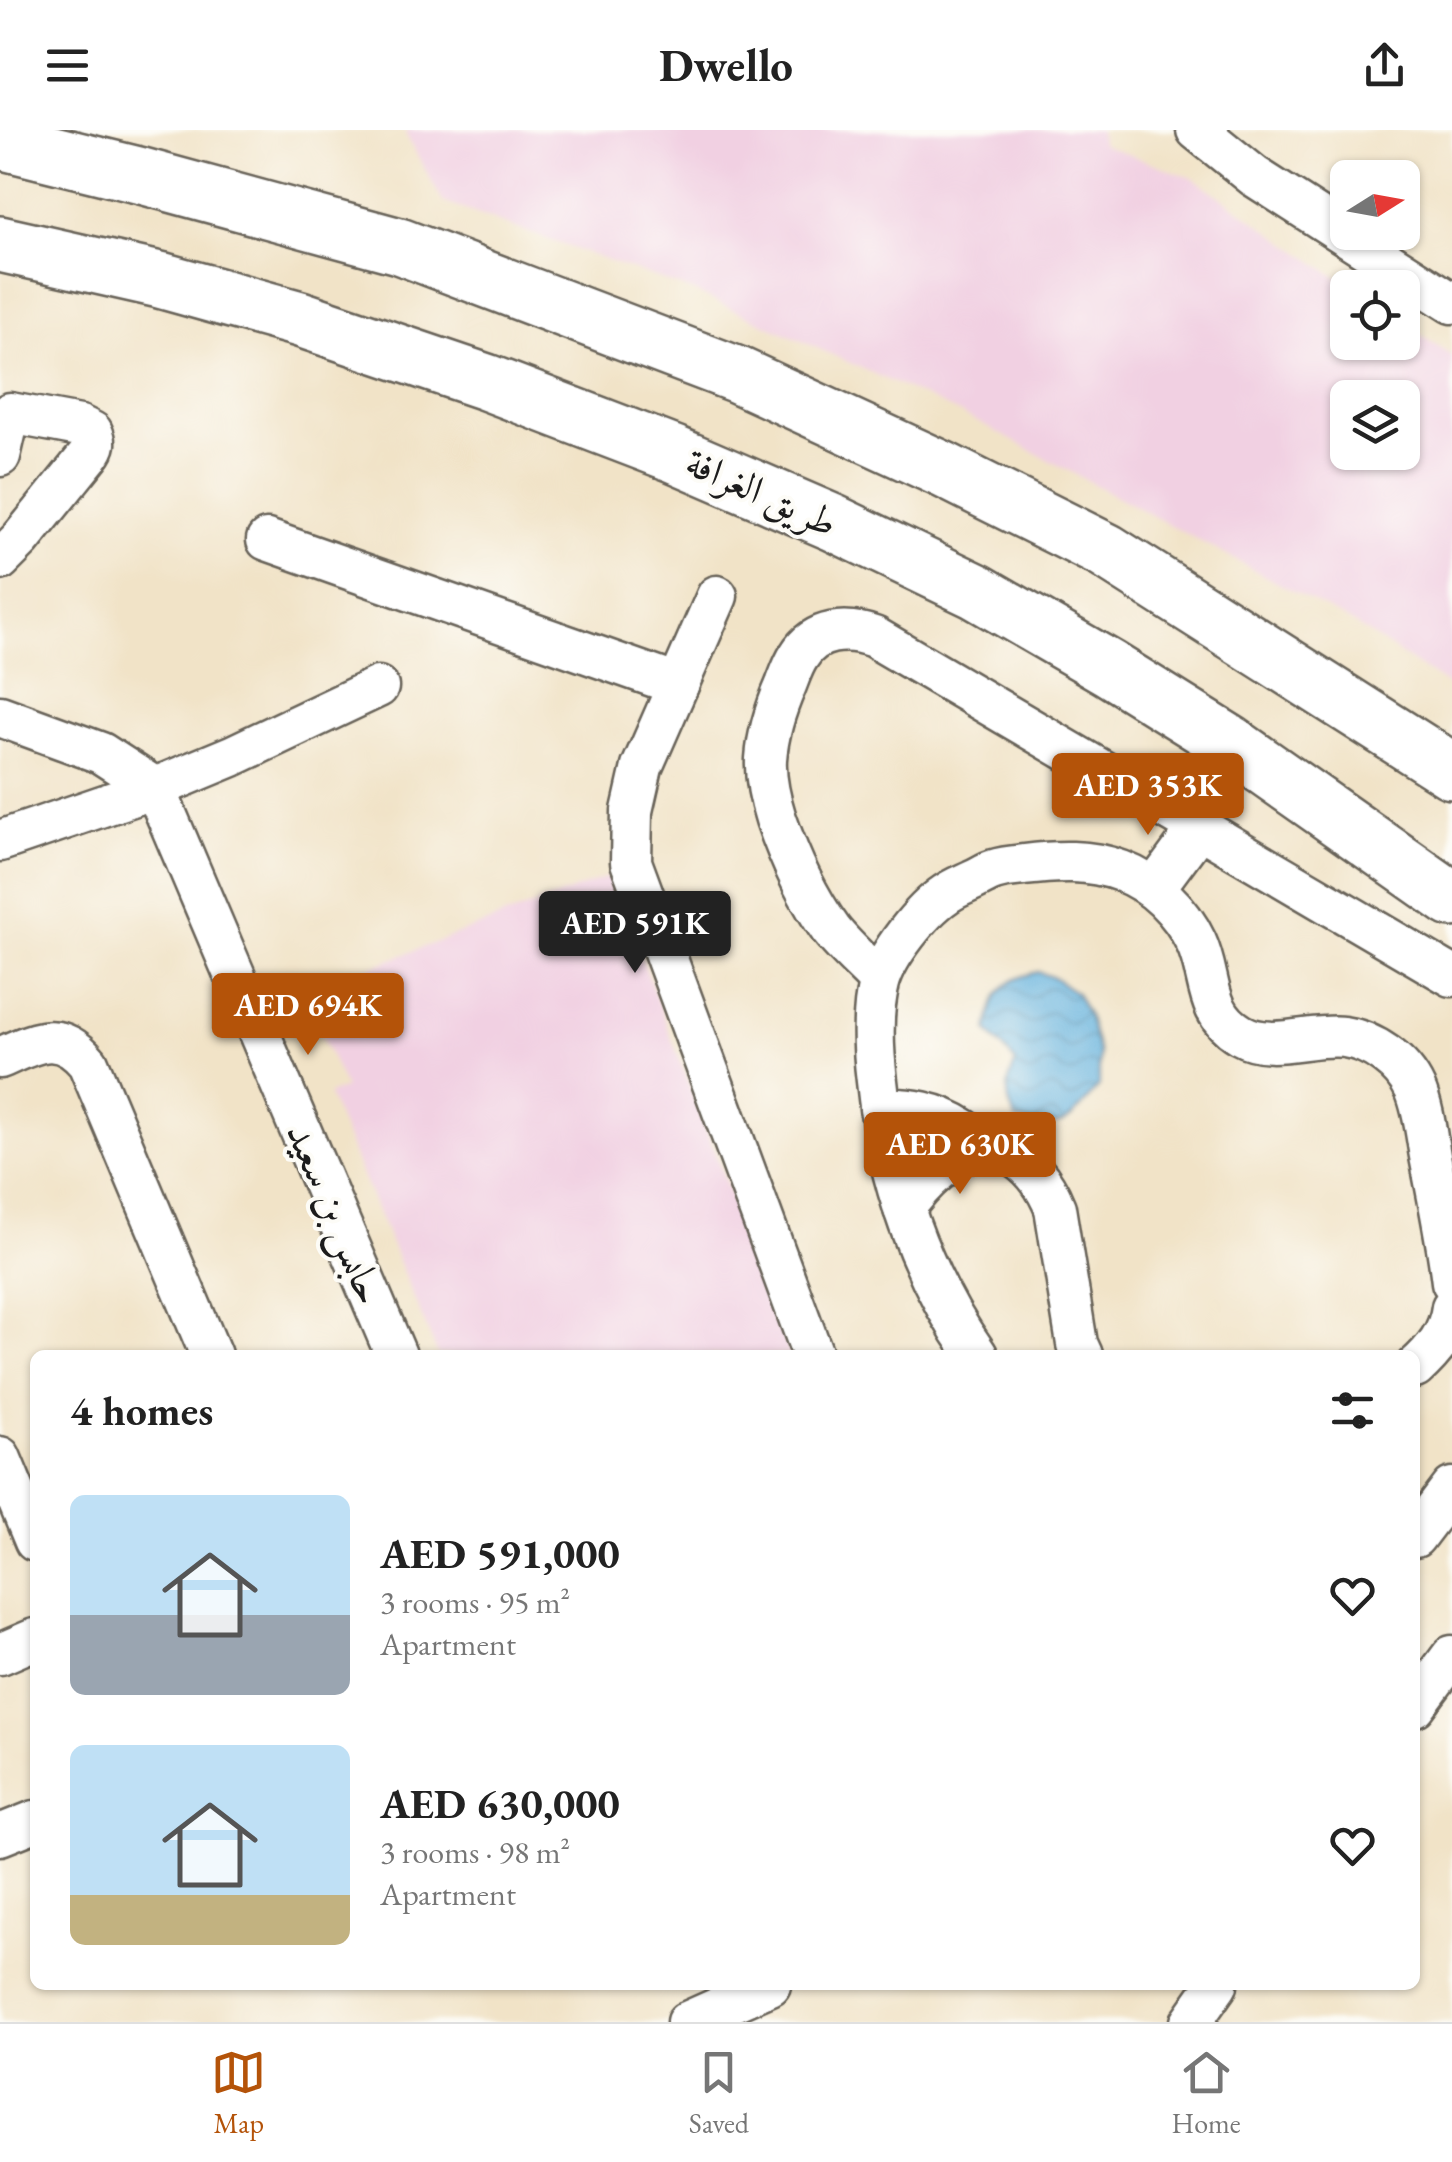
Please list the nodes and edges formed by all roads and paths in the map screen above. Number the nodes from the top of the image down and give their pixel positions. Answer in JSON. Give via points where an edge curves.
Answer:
{"nodes":[{"id":1,"x":1197,"y":130,"type":"edge"},
{"id":2,"x":0,"y":141,"type":"edge"},
{"id":3,"x":0,"y":244,"type":"edge"},
{"id":4,"x":1445,"y":285,"type":"edge"},
{"id":5,"x":0,"y":456,"type":"edge"},
{"id":6,"x":267,"y":540,"type":"dead end"},
{"id":7,"x":0,"y":560,"type":"edge"},
{"id":8,"x":717,"y":596,"type":"dead end"},
{"id":9,"x":678,"y":685,"type":"junction"},
{"id":10,"x":378,"y":687,"type":"dead end"},
{"id":11,"x":0,"y":716,"type":"edge"},
{"id":12,"x":1445,"y":763,"type":"edge"},
{"id":13,"x":155,"y":788,"type":"junction"},
{"id":14,"x":1199,"y":828,"type":"junction"},
{"id":15,"x":0,"y":841,"type":"edge"},
{"id":16,"x":1154,"y":889,"type":"junction"},
{"id":17,"x":1452,"y":899,"type":"edge"},
{"id":18,"x":1452,"y":976,"type":"edge"},
{"id":19,"x":879,"y":980,"type":"junction"},
{"id":20,"x":0,"y":1058,"type":"edge"},
{"id":21,"x":880,"y":1109,"type":"junction"},
{"id":22,"x":982,"y":1144,"type":"junction"},
{"id":23,"x":1444,"y":1189,"type":"edge"},
{"id":24,"x":904,"y":1209,"type":"junction"},
{"id":25,"x":1452,"y":1282,"type":"edge"},
{"id":26,"x":1452,"y":1306,"type":"edge"},
{"id":27,"x":209,"y":1350,"type":"edge"},
{"id":28,"x":394,"y":1350,"type":"edge"},
{"id":29,"x":811,"y":1350,"type":"edge"},
{"id":30,"x":974,"y":1350,"type":"edge"},
{"id":31,"x":1080,"y":1350,"type":"edge"},
{"id":32,"x":1420,"y":1364,"type":"edge"},
{"id":33,"x":0,"y":1458,"type":"edge"},
{"id":34,"x":1452,"y":1488,"type":"edge"},
{"id":35,"x":30,"y":1529,"type":"edge"},
{"id":36,"x":1420,"y":1530,"type":"edge"},
{"id":37,"x":30,"y":1641,"type":"edge"},
{"id":38,"x":0,"y":1654,"type":"edge"},
{"id":39,"x":1452,"y":1656,"type":"edge"},
{"id":40,"x":1420,"y":1699,"type":"edge"},
{"id":41,"x":30,"y":1822,"type":"edge"},
{"id":42,"x":0,"y":1835,"type":"edge"},
{"id":43,"x":759,"y":1990,"type":"edge"},
{"id":44,"x":1214,"y":1990,"type":"edge"},
{"id":45,"x":687,"y":2022,"type":"edge"},
{"id":46,"x":1192,"y":2022,"type":"edge"}],
"edges":[{"from":1,"to":4,"type":"street","via":[[1254,176]]},
{"from":2,"to":12,"type":"highway","via":[[400,246],[738,376],[1106,551]]},
{"from":3,"to":17,"type":"highway","name":"طريق الغرافة","via":[[300,319],[674,454],[834,524],[976,591],[1109,668],[1231,744]]},
{"from":5,"to":7,"type":"street","via":[[10,412],[88,429],[94,436],[95,446]]},
{"from":6,"to":9,"type":"street"},
{"from":8,"to":9,"type":"street"},
{"from":9,"to":29,"type":"street","via":[[642,767],[630,862]]},
{"from":10,"to":13,"type":"street"},
{"from":11,"to":13,"type":"street","via":[[101,753]]},
{"from":13,"to":15,"type":"street"},
{"from":13,"to":28,"type":"street","name":"حابس بن سعيد"},
{"from":14,"to":16,"type":"street"},
{"from":14,"to":18,"type":"street"},
{"from":14,"to":19,"type":"street","via":[[874,638],[858,631],[826,634],[799,655],[778,702],[769,731],[768,792],[807,890],[832,931]]},
{"from":16,"to":19,"type":"street","via":[[1086,862],[995,869],[946,894],[906,932]]},
{"from":16,"to":23,"type":"street","via":[[1180,914],[1197,943],[1211,1001],[1242,1035],[1264,1042],[1348,1038],[1398,1065],[1414,1088]]},
{"from":19,"to":21,"type":"street","via":[[873,1028]]},
{"from":20,"to":27,"type":"street","via":[[48,1040],[64,1042],[88,1064]]},
{"from":21,"to":22,"type":"street","via":[[945,1119]]},
{"from":21,"to":24,"type":"street"},
{"from":22,"to":24,"type":"street","via":[[937,1170]]},
{"from":22,"to":31,"type":"street","via":[[1020,1159],[1047,1190]]},
{"from":23,"to":25,"type":"street"},
{"from":24,"to":30,"type":"street","via":[[954,1322]]},
{"from":26,"to":32,"type":"street","via":[[1443,1336]]},
{"from":33,"to":35,"type":"street"},
{"from":34,"to":36,"type":"street"},
{"from":37,"to":38,"type":"street"},
{"from":39,"to":40,"type":"street"},
{"from":41,"to":42,"type":"street"},
{"from":43,"to":45,"type":"street"},
{"from":44,"to":46,"type":"street"}]}
